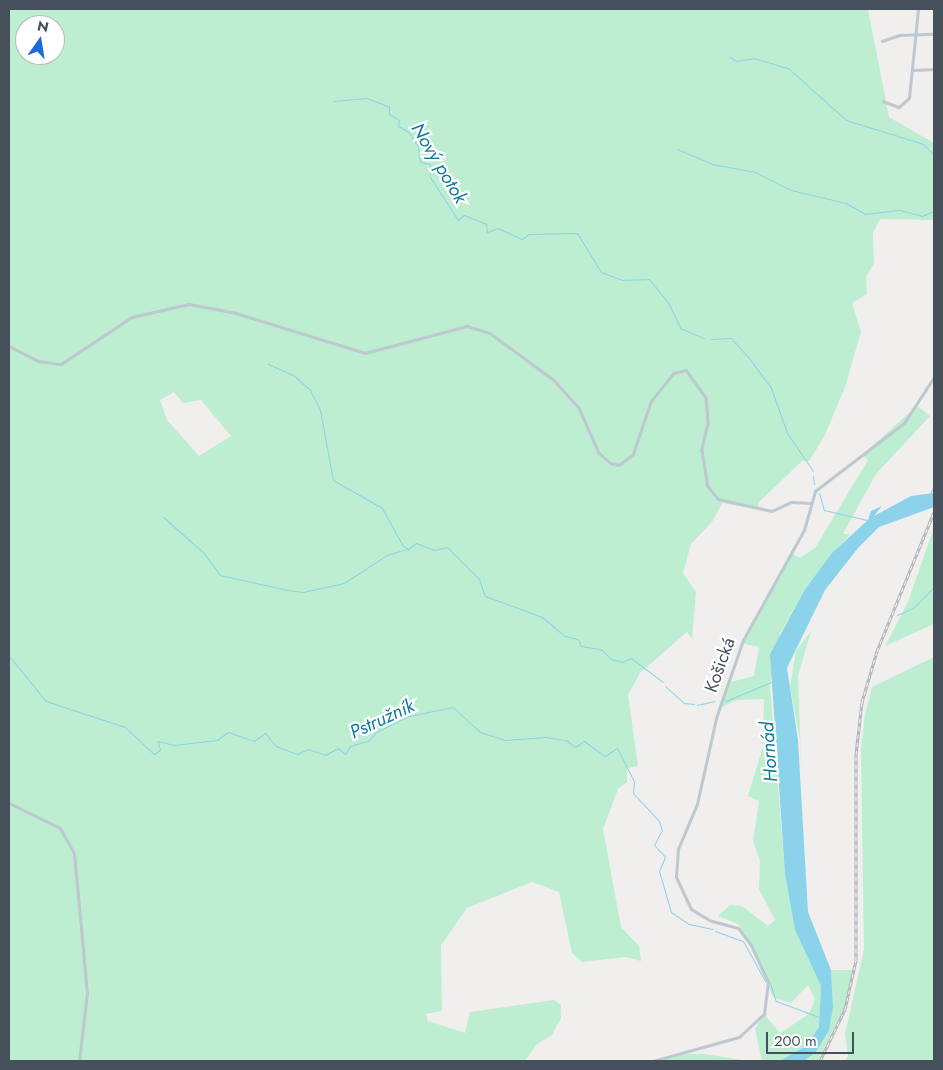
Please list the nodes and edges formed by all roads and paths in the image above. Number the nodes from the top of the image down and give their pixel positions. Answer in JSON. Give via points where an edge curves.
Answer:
{"nodes":[{"id":1,"x":919,"y":9,"type":"edge"},
{"id":2,"x":934,"y":34,"type":"edge"},
{"id":3,"x":917,"y":35,"type":"junction"},
{"id":4,"x":882,"y":41,"type":"dead end"},
{"id":5,"x":934,"y":69,"type":"edge"},
{"id":6,"x":914,"y":70,"type":"junction"},
{"id":7,"x":883,"y":101,"type":"dead end"},
{"id":8,"x":9,"y":346,"type":"edge"},
{"id":9,"x":934,"y":377,"type":"edge"},
{"id":10,"x":810,"y":503,"type":"junction"},
{"id":11,"x":9,"y":803,"type":"edge"},
{"id":12,"x":79,"y":1061,"type":"edge"},
{"id":13,"x":653,"y":1061,"type":"edge"}],
"edges":[{"from":1,"to":3,"type":"street"},
{"from":2,"to":3,"type":"street"},
{"from":3,"to":4,"type":"street"},
{"from":3,"to":6,"type":"street"},
{"from":5,"to":6,"type":"street"},
{"from":6,"to":7,"type":"street","via":[[904,106]]},
{"from":8,"to":10,"type":"street","via":[[39,361],[62,364],[132,317],[189,304],[236,313],[365,353],[467,326],[490,333],[554,380],[578,408],[599,453],[611,464],[619,465],[633,454],[651,401],[674,372],[686,370],[706,398],[708,424],[702,450],[708,486],[718,499],[772,512],[791,502]]},
{"from":9,"to":10,"type":"street","name":"Košická","via":[[909,418],[817,490]]},
{"from":10,"to":13,"type":"street","name":"Košická","via":[[804,530],[750,625],[722,699],[701,792],[678,849],[676,877],[691,909],[711,921],[738,928],[768,982],[768,1006],[750,1030],[729,1041]]},
{"from":11,"to":12,"type":"street","via":[[60,828],[74,853],[87,992]]}]}
